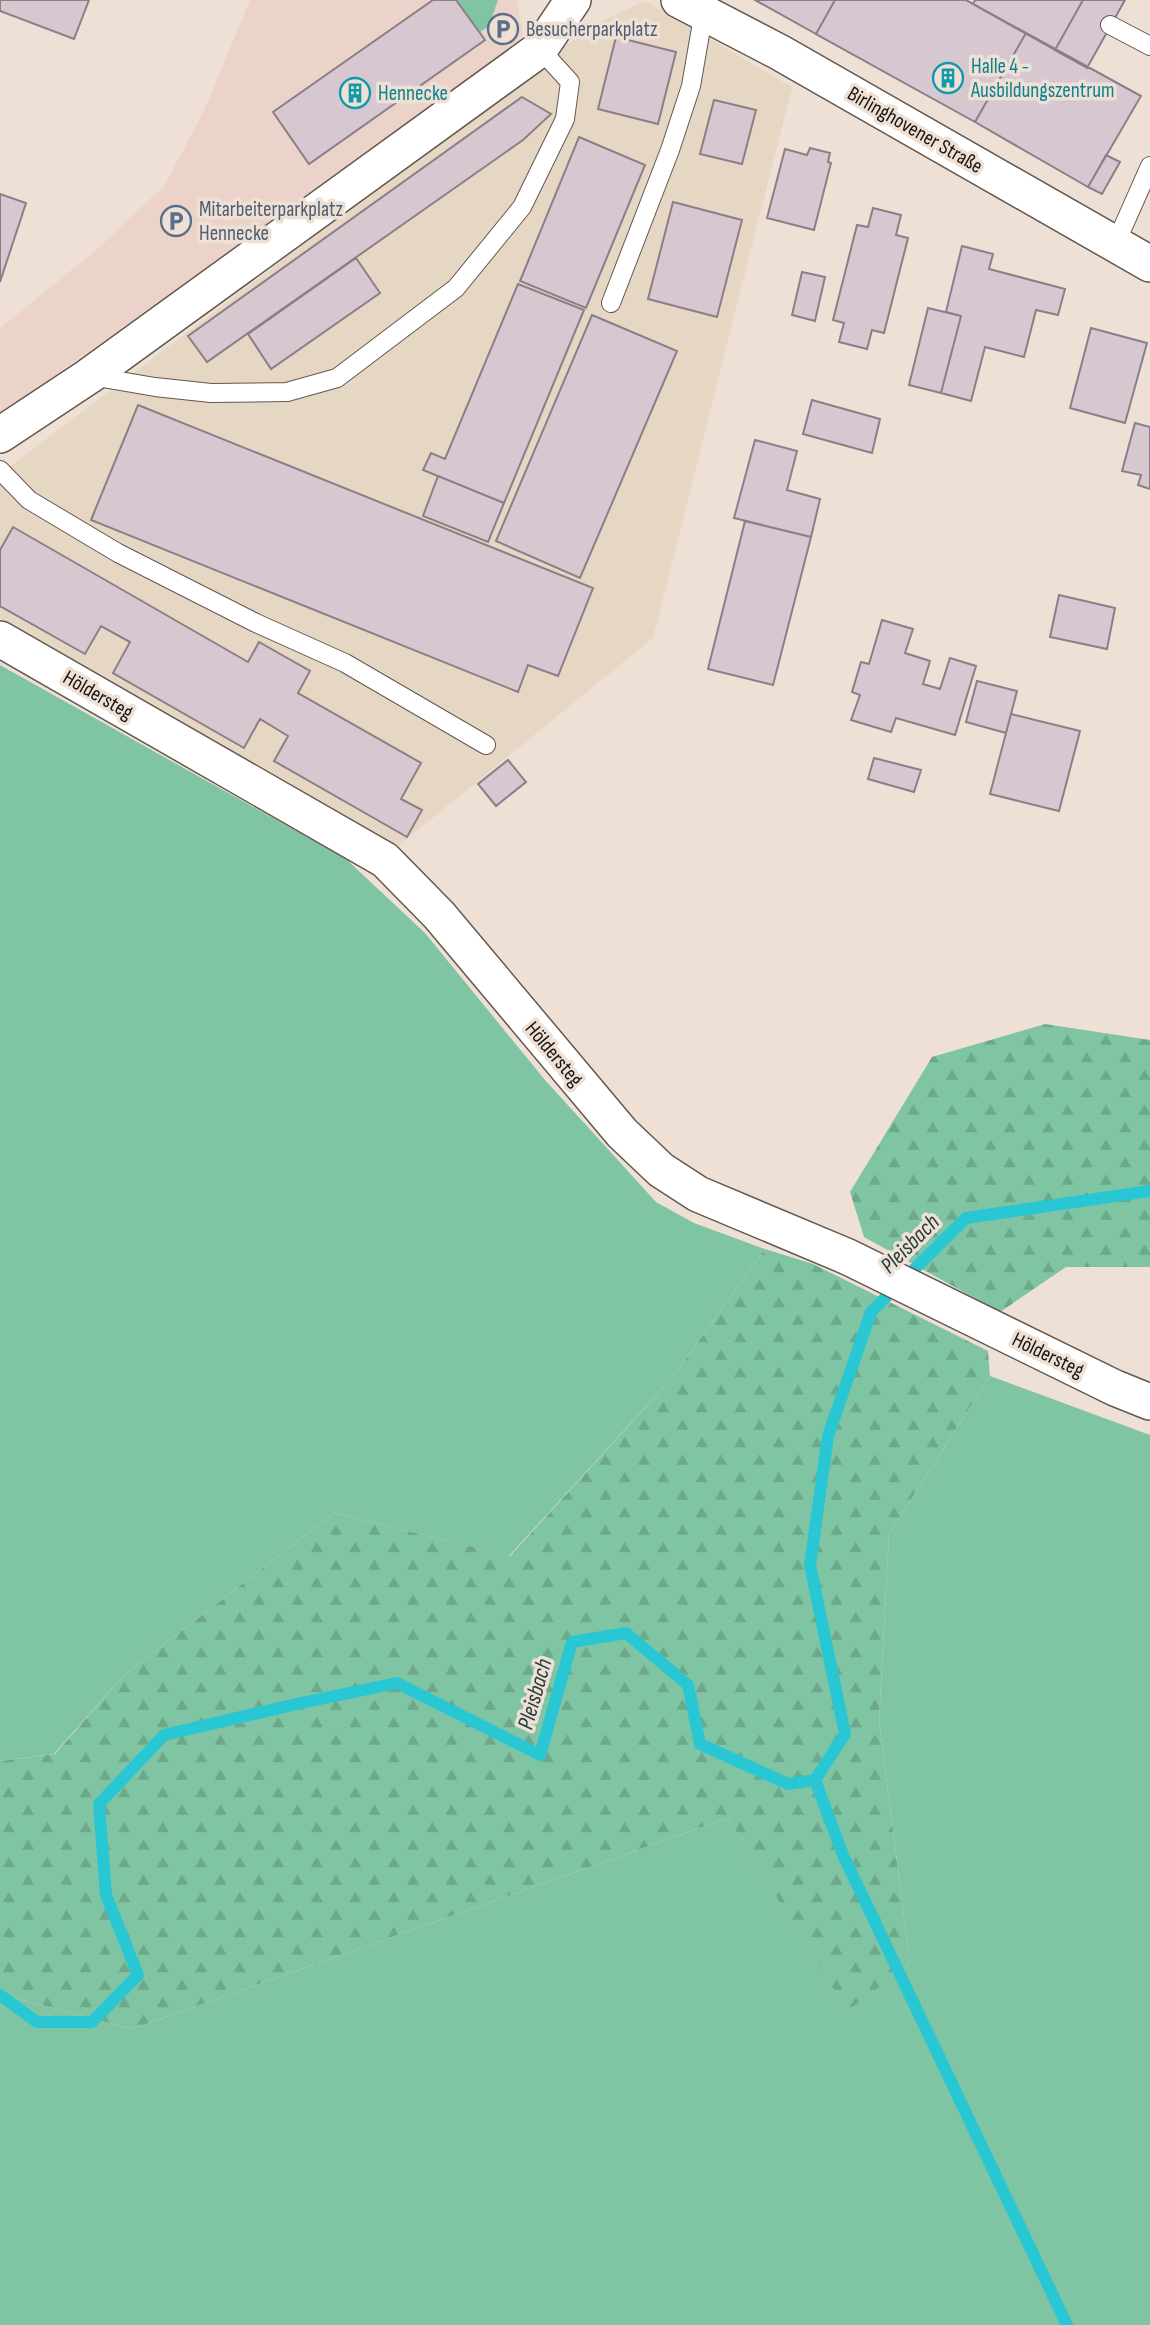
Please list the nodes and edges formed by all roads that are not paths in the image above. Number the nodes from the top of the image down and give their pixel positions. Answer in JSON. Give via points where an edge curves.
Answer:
{"nodes":[{"id":1,"x":573,"y":0,"type":"edge"},
{"id":2,"x":692,"y":6,"type":"edge"},
{"id":3,"x":1110,"y":25,"type":"dead end"},
{"id":4,"x":1150,"y":47,"type":"edge"},
{"id":5,"x":540,"y":49,"type":"junction"},
{"id":6,"x":1150,"y":166,"type":"edge"},
{"id":7,"x":1115,"y":244,"type":"junction"},
{"id":8,"x":1150,"y":264,"type":"edge"},
{"id":9,"x":611,"y":303,"type":"dead end"},
{"id":10,"x":89,"y":376,"type":"junction"},
{"id":11,"x":0,"y":435,"type":"edge"},
{"id":12,"x":0,"y":470,"type":"edge"},
{"id":13,"x":0,"y":639,"type":"edge"},
{"id":14,"x":486,"y":745,"type":"dead end"},
{"id":15,"x":1150,"y":1402,"type":"edge"}],
"edges":[{"from":1,"to":5,"type":"street"},
{"from":2,"to":7,"type":"street","name":"Birlinghovener Straße"},
{"from":2,"to":9,"type":"lane","via":[[691,86]]},
{"from":3,"to":4,"type":"lane"},
{"from":5,"to":10,"type":"street"},
{"from":5,"to":10,"type":"lane","via":[[570,82],[565,119],[522,207],[456,288],[337,378],[287,392],[211,393]]},
{"from":6,"to":7,"type":"lane"},
{"from":7,"to":8,"type":"street","name":"Birlinghovener Straße"},
{"from":10,"to":11,"type":"street"},
{"from":12,"to":14,"type":"lane","via":[[29,500],[118,553],[345,663]]},
{"from":13,"to":15,"type":"street","name":"Höldersteg","via":[[385,860],[439,915],[622,1133],[698,1195],[848,1257]]}]}
